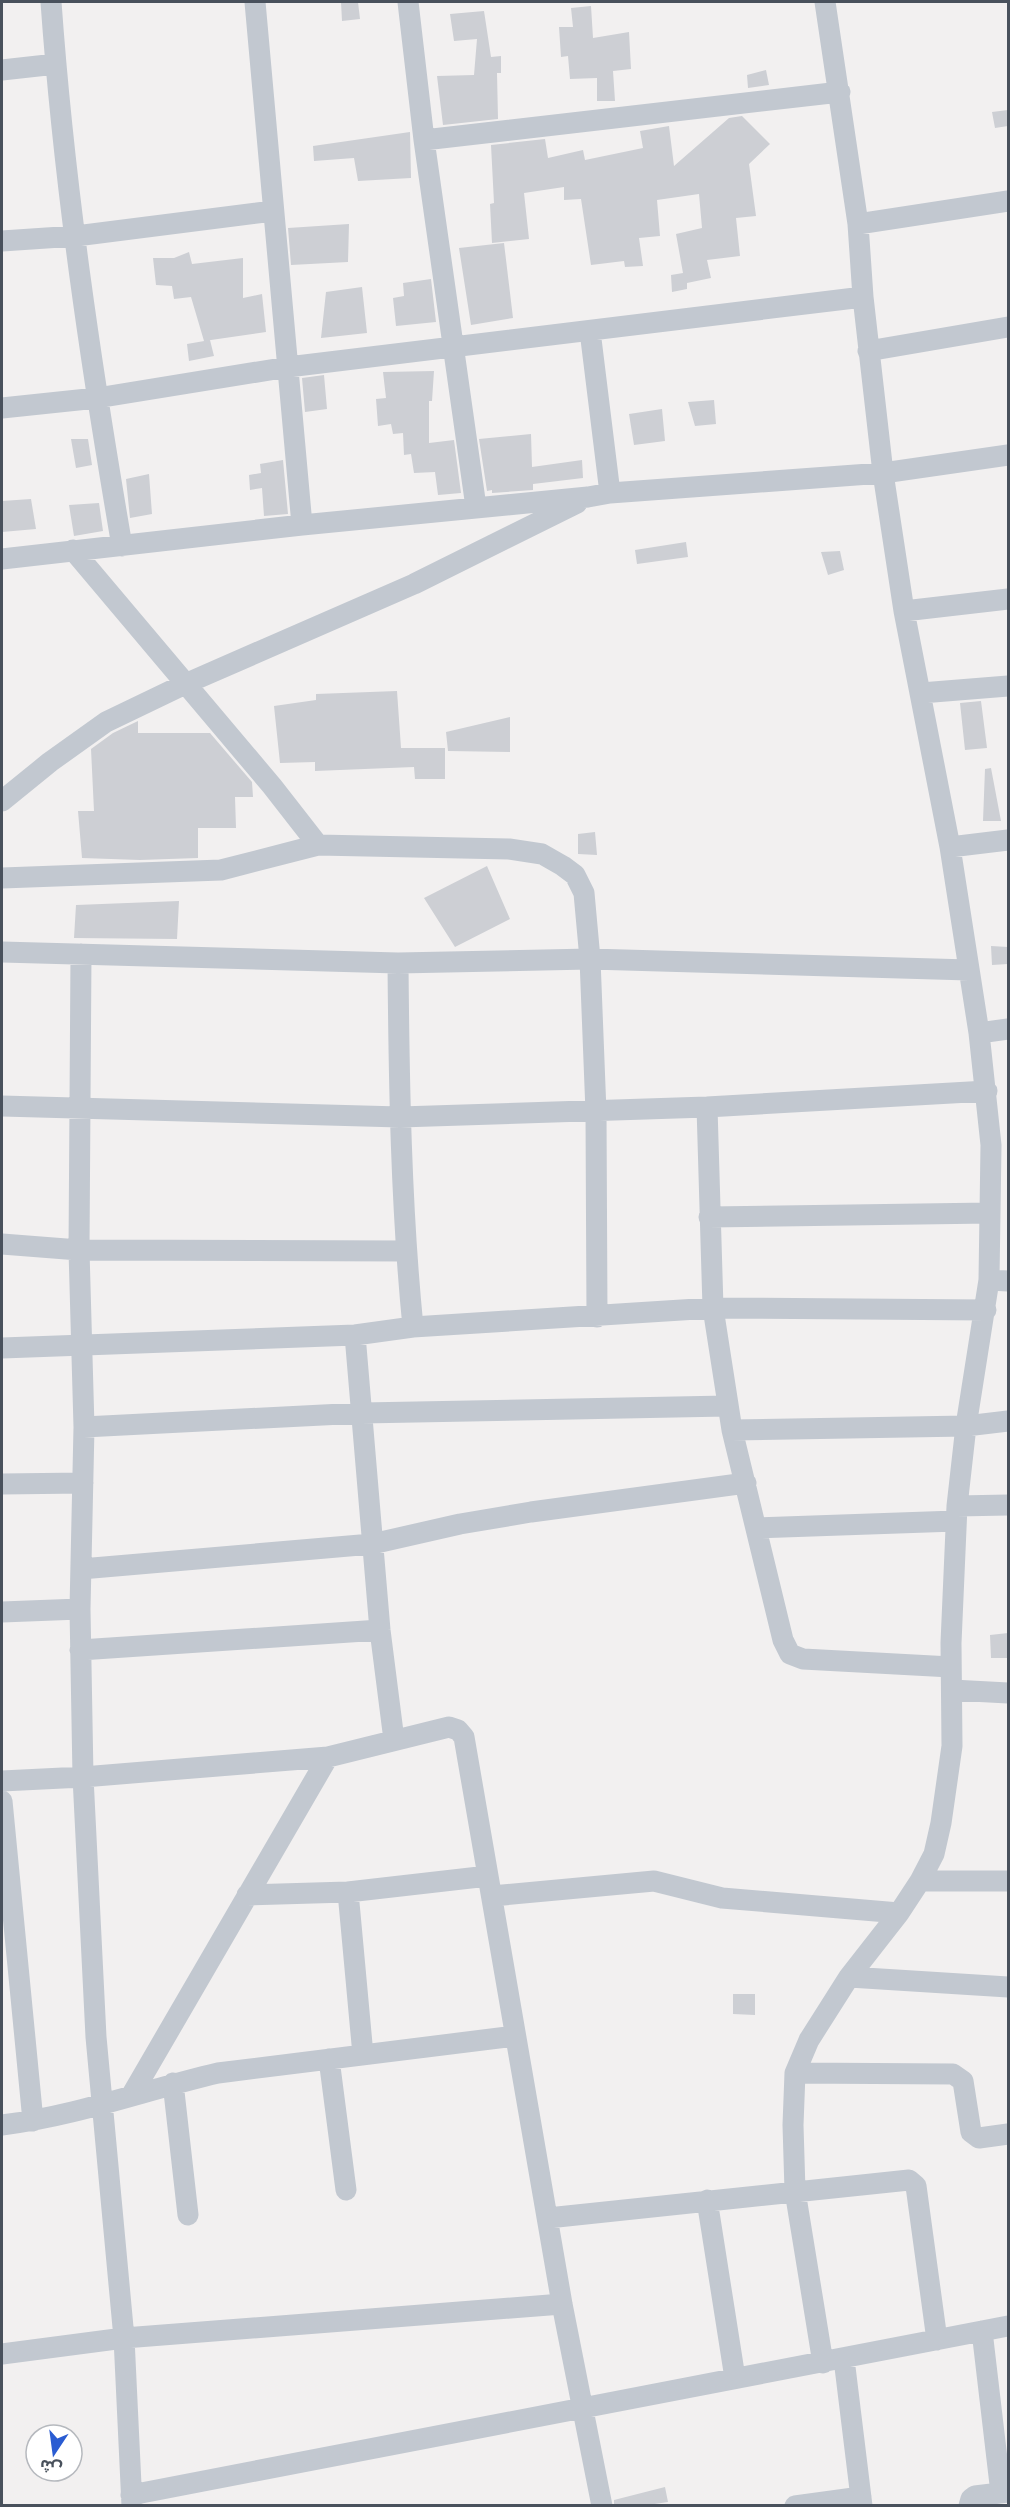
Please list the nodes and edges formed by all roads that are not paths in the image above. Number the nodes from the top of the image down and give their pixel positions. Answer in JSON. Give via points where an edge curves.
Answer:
{"nodes":[{"id":1,"x":51,"y":2,"type":"edge"},
{"id":2,"x":255,"y":2,"type":"edge"},
{"id":3,"x":408,"y":2,"type":"edge"},
{"id":4,"x":825,"y":2,"type":"edge"},
{"id":5,"x":56,"y":64,"type":"junction"},
{"id":6,"x":2,"y":70,"type":"edge"},
{"id":7,"x":840,"y":92,"type":"junction"},
{"id":8,"x":424,"y":140,"type":"junction"},
{"id":9,"x":1008,"y":201,"type":"edge"},
{"id":10,"x":273,"y":211,"type":"junction"},
{"id":11,"x":858,"y":224,"type":"junction"},
{"id":12,"x":76,"y":236,"type":"junction"},
{"id":13,"x":2,"y":241,"type":"edge"},
{"id":14,"x":863,"y":297,"type":"junction"},
{"id":15,"x":1008,"y":327,"type":"edge"},
{"id":16,"x":590,"y":331,"type":"junction"},
{"id":17,"x":453,"y":348,"type":"junction"},
{"id":18,"x":868,"y":351,"type":"junction"},
{"id":19,"x":288,"y":367,"type":"junction"},
{"id":20,"x":97,"y":398,"type":"junction"},
{"id":21,"x":2,"y":408,"type":"edge"},
{"id":22,"x":1008,"y":455,"type":"edge"},
{"id":23,"x":883,"y":473,"type":"junction"},
{"id":24,"x":610,"y":493,"type":"junction"},
{"id":25,"x":588,"y":497,"type":"junction"},
{"id":26,"x":476,"y":507,"type":"junction"},
{"id":27,"x":302,"y":525,"type":"junction"},
{"id":28,"x":122,"y":546,"type":"junction"},
{"id":29,"x":73,"y":550,"type":"junction"},
{"id":30,"x":2,"y":559,"type":"edge"},
{"id":31,"x":1008,"y":599,"type":"edge"},
{"id":32,"x":904,"y":610,"type":"junction"},
{"id":33,"x":185,"y":684,"type":"junction"},
{"id":34,"x":1008,"y":686,"type":"edge"},
{"id":35,"x":921,"y":693,"type":"junction"},
{"id":36,"x":2,"y":801,"type":"edge"},
{"id":37,"x":1008,"y":840,"type":"edge"},
{"id":38,"x":318,"y":845,"type":"junction"},
{"id":39,"x":950,"y":847,"type":"junction"},
{"id":40,"x":2,"y":878,"type":"edge"},
{"id":41,"x":2,"y":952,"type":"edge"},
{"id":42,"x":81,"y":954,"type":"junction"},
{"id":43,"x":590,"y":959,"type":"junction"},
{"id":44,"x":398,"y":963,"type":"junction"},
{"id":45,"x":969,"y":970,"type":"junction"},
{"id":46,"x":1008,"y":1029,"type":"edge"},
{"id":47,"x":980,"y":1033,"type":"junction"},
{"id":48,"x":987,"y":1091,"type":"junction"},
{"id":49,"x":2,"y":1106,"type":"edge"},
{"id":50,"x":80,"y":1107,"type":"junction"},
{"id":51,"x":707,"y":1107,"type":"junction"},
{"id":52,"x":596,"y":1112,"type":"junction"},
{"id":53,"x":400,"y":1117,"type":"junction"},
{"id":54,"x":1000,"y":1144,"type":"edge"},
{"id":55,"x":990,"y":1213,"type":"junction"},
{"id":56,"x":709,"y":1217,"type":"junction"},
{"id":57,"x":2,"y":1244,"type":"edge"},
{"id":58,"x":79,"y":1250,"type":"junction"},
{"id":59,"x":406,"y":1251,"type":"junction"},
{"id":60,"x":999,"y":1281,"type":"edge"},
{"id":61,"x":713,"y":1308,"type":"junction"},
{"id":62,"x":986,"y":1310,"type":"junction"},
{"id":63,"x":597,"y":1317,"type":"junction"},
{"id":64,"x":413,"y":1327,"type":"junction"},
{"id":65,"x":355,"y":1335,"type":"junction"},
{"id":66,"x":81,"y":1347,"type":"junction"},
{"id":67,"x":2,"y":1348,"type":"edge"},
{"id":68,"x":727,"y":1406,"type":"junction"},
{"id":69,"x":362,"y":1413,"type":"junction"},
{"id":70,"x":1008,"y":1421,"type":"edge"},
{"id":71,"x":966,"y":1426,"type":"junction"},
{"id":72,"x":84,"y":1427,"type":"junction"},
{"id":73,"x":732,"y":1430,"type":"junction"},
{"id":74,"x":83,"y":1483,"type":"junction"},
{"id":75,"x":2,"y":1484,"type":"edge"},
{"id":76,"x":746,"y":1484,"type":"junction"},
{"id":77,"x":1008,"y":1505,"type":"edge"},
{"id":78,"x":956,"y":1513,"type":"junction"},
{"id":79,"x":757,"y":1528,"type":"junction"},
{"id":80,"x":372,"y":1544,"type":"junction"},
{"id":81,"x":81,"y":1569,"type":"junction"},
{"id":82,"x":80,"y":1609,"type":"junction"},
{"id":83,"x":2,"y":1612,"type":"edge"},
{"id":84,"x":380,"y":1630,"type":"junction"},
{"id":85,"x":80,"y":1650,"type":"junction"},
{"id":86,"x":951,"y":1667,"type":"junction"},
{"id":87,"x":1008,"y":1693,"type":"edge"},
{"id":88,"x":952,"y":1698,"type":"junction"},
{"id":89,"x":394,"y":1740,"type":"junction"},
{"id":90,"x":328,"y":1757,"type":"junction"},
{"id":91,"x":83,"y":1777,"type":"junction"},
{"id":92,"x":2,"y":1780,"type":"edge"},
{"id":93,"x":2,"y":1801,"type":"edge"},
{"id":94,"x":920,"y":1881,"type":"junction"},
{"id":95,"x":1008,"y":1881,"type":"edge"},
{"id":96,"x":490,"y":1886,"type":"junction"},
{"id":97,"x":348,"y":1892,"type":"junction"},
{"id":98,"x":247,"y":1895,"type":"junction"},
{"id":99,"x":8,"y":1913,"type":"edge"},
{"id":100,"x":899,"y":1913,"type":"junction"},
{"id":101,"x":849,"y":1977,"type":"junction"},
{"id":102,"x":1008,"y":1987,"type":"edge"},
{"id":103,"x":515,"y":2036,"type":"junction"},
{"id":104,"x":363,"y":2055,"type":"junction"},
{"id":105,"x":329,"y":2059,"type":"junction"},
{"id":106,"x":795,"y":2073,"type":"junction"},
{"id":107,"x":173,"y":2083,"type":"junction"},
{"id":108,"x":131,"y":2096,"type":"junction"},
{"id":109,"x":101,"y":2105,"type":"junction"},
{"id":110,"x":33,"y":2121,"type":"junction"},
{"id":111,"x":2,"y":2126,"type":"edge"},
{"id":112,"x":1008,"y":2134,"type":"edge"},
{"id":113,"x":346,"y":2190,"type":"dead end"},
{"id":114,"x":795,"y":2191,"type":"junction"},
{"id":115,"x":707,"y":2200,"type":"junction"},
{"id":116,"x":188,"y":2215,"type":"dead end"},
{"id":117,"x":548,"y":2218,"type":"junction"},
{"id":118,"x":562,"y":2304,"type":"junction"},
{"id":119,"x":1008,"y":2326,"type":"edge"},
{"id":120,"x":982,"y":2331,"type":"junction"},
{"id":121,"x":124,"y":2338,"type":"junction"},
{"id":122,"x":937,"y":2340,"type":"junction"},
{"id":123,"x":2,"y":2354,"type":"edge"},
{"id":124,"x":844,"y":2359,"type":"junction"},
{"id":125,"x":822,"y":2363,"type":"junction"},
{"id":126,"x":735,"y":2378,"type":"junction"},
{"id":127,"x":583,"y":2408,"type":"junction"},
{"id":128,"x":1005,"y":2493,"type":"edge"},
{"id":129,"x":132,"y":2500,"type":"edge"},
{"id":130,"x":862,"y":2501,"type":"edge"},
{"id":131,"x":602,"y":2505,"type":"edge"},
{"id":132,"x":795,"y":2505,"type":"edge"},
{"id":133,"x":969,"y":2505,"type":"edge"}],
"edges":[{"from":1,"to":5,"type":"street"},
{"from":2,"to":10,"type":"street"},
{"from":3,"to":8,"type":"street"},
{"from":4,"to":7,"type":"street"},
{"from":5,"to":6,"type":"street"},
{"from":5,"to":12,"type":"street"},
{"from":7,"to":8,"type":"street"},
{"from":7,"to":11,"type":"street"},
{"from":8,"to":17,"type":"street"},
{"from":9,"to":11,"type":"street"},
{"from":10,"to":12,"type":"street"},
{"from":10,"to":19,"type":"street"},
{"from":11,"to":14,"type":"street"},
{"from":12,"to":13,"type":"street"},
{"from":12,"to":20,"type":"street"},
{"from":14,"to":16,"type":"street"},
{"from":14,"to":18,"type":"street"},
{"from":15,"to":18,"type":"street"},
{"from":16,"to":17,"type":"street"},
{"from":16,"to":24,"type":"street"},
{"from":17,"to":19,"type":"street"},
{"from":17,"to":26,"type":"street"},
{"from":18,"to":23,"type":"street"},
{"from":19,"to":20,"type":"street"},
{"from":19,"to":27,"type":"street"},
{"from":20,"to":21,"type":"street"},
{"from":20,"to":28,"type":"street"},
{"from":22,"to":23,"type":"street"},
{"from":23,"to":24,"type":"street"},
{"from":23,"to":32,"type":"street"},
{"from":24,"to":25,"type":"street"},
{"from":25,"to":26,"type":"street"},
{"from":25,"to":33,"type":"street","via":[[414,584]]},
{"from":26,"to":27,"type":"street"},
{"from":27,"to":28,"type":"street"},
{"from":28,"to":29,"type":"street"},
{"from":29,"to":30,"type":"street"},
{"from":29,"to":33,"type":"street"},
{"from":31,"to":32,"type":"street"},
{"from":32,"to":35,"type":"street"},
{"from":33,"to":36,"type":"street","via":[[106,722]]},
{"from":33,"to":38,"type":"street"},
{"from":34,"to":35,"type":"street"},
{"from":35,"to":39,"type":"street"},
{"from":37,"to":39,"type":"street"},
{"from":38,"to":40,"type":"street","via":[[221,870]]},
{"from":38,"to":43,"type":"street","via":[[509,849],[542,854],[575,875],[584,893]]},
{"from":39,"to":45,"type":"street"},
{"from":41,"to":42,"type":"street"},
{"from":42,"to":44,"type":"street"},
{"from":42,"to":50,"type":"street"},
{"from":43,"to":44,"type":"street"},
{"from":43,"to":45,"type":"street"},
{"from":43,"to":52,"type":"street"},
{"from":44,"to":53,"type":"street"},
{"from":45,"to":47,"type":"street"},
{"from":46,"to":47,"type":"street"},
{"from":47,"to":48,"type":"street"},
{"from":48,"to":51,"type":"street"},
{"from":48,"to":54,"type":"street"},
{"from":49,"to":50,"type":"street"},
{"from":50,"to":53,"type":"street"},
{"from":50,"to":58,"type":"street"},
{"from":51,"to":52,"type":"street"},
{"from":51,"to":56,"type":"street"},
{"from":52,"to":53,"type":"street"},
{"from":52,"to":63,"type":"street"},
{"from":53,"to":59,"type":"street"},
{"from":54,"to":55,"type":"street"},
{"from":55,"to":56,"type":"street"},
{"from":55,"to":60,"type":"street"},
{"from":56,"to":61,"type":"street"},
{"from":57,"to":58,"type":"street"},
{"from":58,"to":59,"type":"street"},
{"from":58,"to":66,"type":"street"},
{"from":59,"to":64,"type":"street"},
{"from":60,"to":62,"type":"street"},
{"from":61,"to":62,"type":"street"},
{"from":61,"to":63,"type":"street"},
{"from":61,"to":68,"type":"street"},
{"from":62,"to":71,"type":"street"},
{"from":63,"to":64,"type":"street"},
{"from":64,"to":65,"type":"street"},
{"from":65,"to":66,"type":"street"},
{"from":65,"to":69,"type":"street"},
{"from":66,"to":67,"type":"street"},
{"from":66,"to":72,"type":"street"},
{"from":68,"to":69,"type":"street"},
{"from":68,"to":73,"type":"street"},
{"from":69,"to":72,"type":"street"},
{"from":69,"to":80,"type":"street"},
{"from":70,"to":71,"type":"street"},
{"from":71,"to":73,"type":"street"},
{"from":71,"to":78,"type":"street"},
{"from":72,"to":74,"type":"street"},
{"from":73,"to":76,"type":"street"},
{"from":74,"to":75,"type":"street"},
{"from":74,"to":81,"type":"street"},
{"from":76,"to":79,"type":"street"},
{"from":76,"to":80,"type":"street","via":[[531,1512]]},
{"from":77,"to":78,"type":"street"},
{"from":78,"to":79,"type":"street"},
{"from":78,"to":86,"type":"street"},
{"from":79,"to":86,"type":"street","via":[[783,1640],[790,1654],[803,1659]]},
{"from":80,"to":81,"type":"street"},
{"from":80,"to":84,"type":"street"},
{"from":81,"to":82,"type":"street"},
{"from":82,"to":83,"type":"street"},
{"from":82,"to":85,"type":"street"},
{"from":84,"to":85,"type":"street"},
{"from":84,"to":89,"type":"street"},
{"from":85,"to":91,"type":"street"},
{"from":86,"to":88,"type":"street"},
{"from":87,"to":88,"type":"street"},
{"from":88,"to":94,"type":"street","via":[[952,1746],[941,1823],[934,1854]]},
{"from":89,"to":90,"type":"street"},
{"from":89,"to":96,"type":"street","via":[[450,1727],[464,1737]]},
{"from":90,"to":91,"type":"street"},
{"from":90,"to":98,"type":"street"},
{"from":91,"to":92,"type":"street"},
{"from":91,"to":109,"type":"street"},
{"from":93,"to":99,"type":"street"},
{"from":94,"to":95,"type":"street"},
{"from":94,"to":100,"type":"street"},
{"from":96,"to":97,"type":"street"},
{"from":96,"to":100,"type":"street","via":[[654,1881],[722,1898]]},
{"from":96,"to":103,"type":"street"},
{"from":97,"to":98,"type":"street"},
{"from":97,"to":104,"type":"street"},
{"from":98,"to":108,"type":"street"},
{"from":99,"to":110,"type":"street"},
{"from":100,"to":101,"type":"street"},
{"from":101,"to":102,"type":"street"},
{"from":101,"to":106,"type":"street","via":[[808,2040]]},
{"from":103,"to":104,"type":"street"},
{"from":103,"to":117,"type":"street"},
{"from":104,"to":105,"type":"street"},
{"from":105,"to":107,"type":"street","via":[[218,2073]]},
{"from":105,"to":113,"type":"street"},
{"from":106,"to":112,"type":"street","via":[[953,2074],[963,2081],[974,2136],[979,2139]]},
{"from":106,"to":114,"type":"street"},
{"from":107,"to":108,"type":"street"},
{"from":107,"to":116,"type":"street"},
{"from":108,"to":109,"type":"street"},
{"from":109,"to":110,"type":"street"},
{"from":109,"to":121,"type":"street"},
{"from":110,"to":111,"type":"street"},
{"from":114,"to":115,"type":"street"},
{"from":114,"to":122,"type":"street","via":[[914,2182]]},
{"from":114,"to":125,"type":"street"},
{"from":115,"to":117,"type":"street"},
{"from":115,"to":126,"type":"street"},
{"from":117,"to":118,"type":"street"},
{"from":118,"to":121,"type":"street"},
{"from":118,"to":127,"type":"street"},
{"from":119,"to":120,"type":"street"},
{"from":120,"to":122,"type":"street"},
{"from":120,"to":128,"type":"street"},
{"from":121,"to":123,"type":"street"},
{"from":121,"to":129,"type":"street"},
{"from":122,"to":124,"type":"street"},
{"from":124,"to":125,"type":"street"},
{"from":124,"to":130,"type":"street"},
{"from":125,"to":126,"type":"street"},
{"from":126,"to":127,"type":"street"},
{"from":127,"to":129,"type":"street"},
{"from":127,"to":131,"type":"street"},
{"from":128,"to":133,"type":"street","via":[[975,2496]]},
{"from":130,"to":132,"type":"street"}]}
